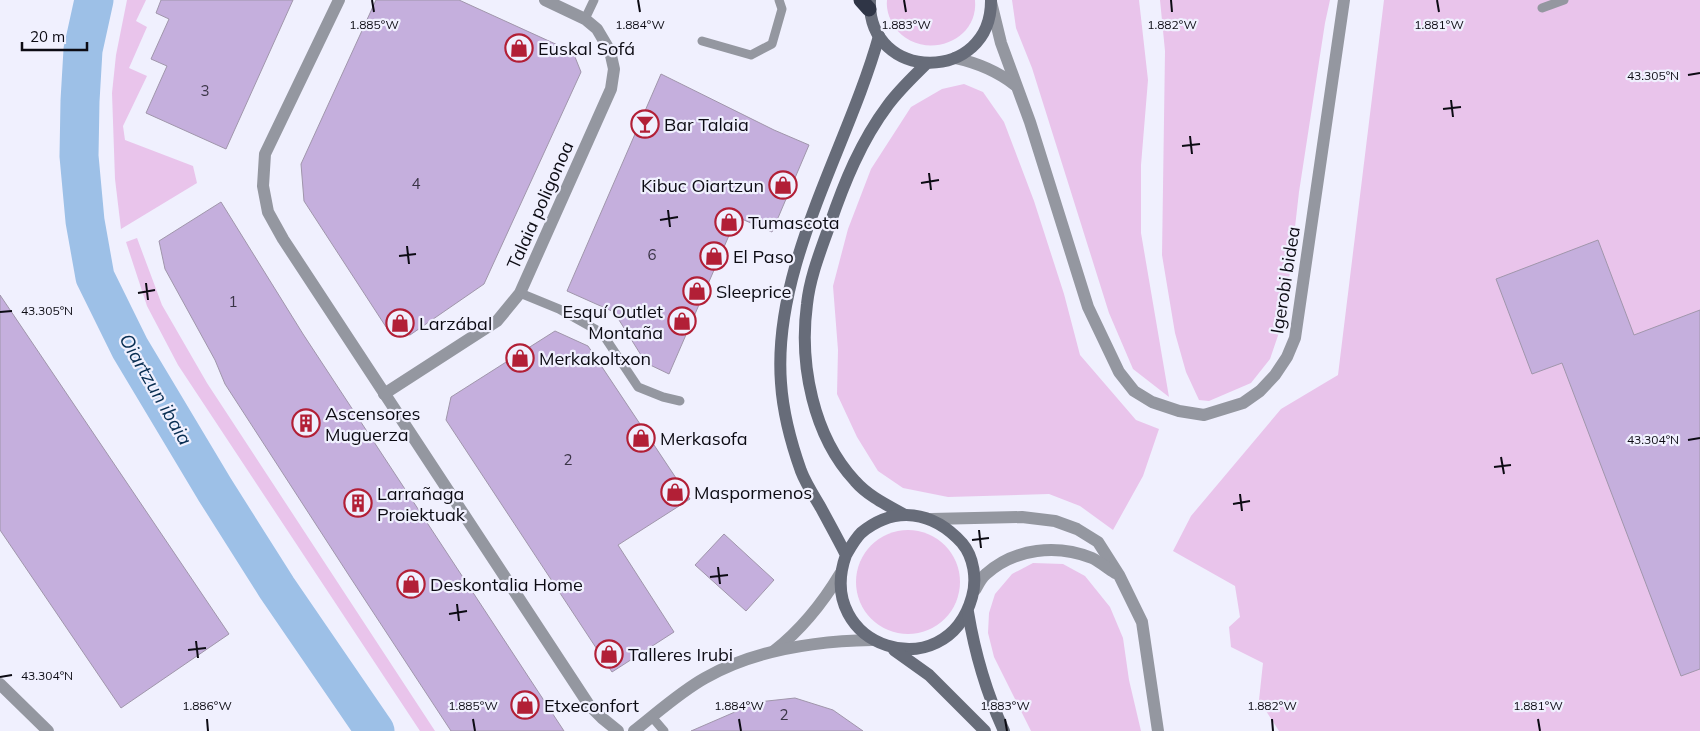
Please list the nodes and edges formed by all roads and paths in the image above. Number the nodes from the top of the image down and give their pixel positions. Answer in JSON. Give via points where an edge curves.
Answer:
{"nodes":[{"id":1,"x":339,"y":0,"type":"edge"},
{"id":2,"x":545,"y":0,"type":"edge"},
{"id":3,"x":594,"y":0,"type":"edge"},
{"id":4,"x":779,"y":0,"type":"edge"},
{"id":5,"x":1344,"y":0,"type":"edge"},
{"id":6,"x":1564,"y":0,"type":"edge"},
{"id":7,"x":991,"y":1,"type":"edge"},
{"id":8,"x":867,"y":3,"type":"edge"},
{"id":9,"x":1542,"y":8,"type":"dead end"},
{"id":10,"x":585,"y":19,"type":"junction"},
{"id":11,"x":879,"y":36,"type":"junction"},
{"id":12,"x":702,"y":41,"type":"dead end"},
{"id":13,"x":956,"y":58,"type":"junction"},
{"id":14,"x":926,"y":64,"type":"junction"},
{"id":15,"x":1015,"y":85,"type":"junction"},
{"id":16,"x":520,"y":293,"type":"junction"},
{"id":17,"x":384,"y":394,"type":"junction"},
{"id":18,"x":680,"y":401,"type":"dead end"},
{"id":19,"x":905,"y":515,"type":"junction"},
{"id":20,"x":931,"y":519,"type":"junction"},
{"id":21,"x":846,"y":555,"type":"junction"},
{"id":22,"x":840,"y":574,"type":"junction"},
{"id":23,"x":1119,"y":575,"type":"junction"},
{"id":24,"x":974,"y":590,"type":"junction"},
{"id":25,"x":968,"y":612,"type":"junction"},
{"id":26,"x":872,"y":640,"type":"junction"},
{"id":27,"x":890,"y":647,"type":"junction"},
{"id":28,"x":770,"y":654,"type":"junction"},
{"id":29,"x":0,"y":684,"type":"edge"},
{"id":30,"x":652,"y":717,"type":"junction"},
{"id":31,"x":48,"y":731,"type":"edge"},
{"id":32,"x":618,"y":731,"type":"edge"},
{"id":33,"x":634,"y":731,"type":"edge"},
{"id":34,"x":664,"y":731,"type":"edge"},
{"id":35,"x":985,"y":731,"type":"edge"},
{"id":36,"x":1004,"y":731,"type":"edge"},
{"id":37,"x":1158,"y":731,"type":"edge"}],
"edges":[{"from":1,"to":17,"type":"street","via":[[265,154],[263,186],[268,212],[283,239]]},
{"from":2,"to":10,"type":"street","name":"Talaia poligonoa"},
{"from":3,"to":10,"type":"lane"},
{"from":4,"to":12,"type":"lane","via":[[782,9],[772,44],[751,55]]},
{"from":5,"to":15,"type":"street","name":"Igerobi bidea","via":[[1295,338],[1287,357],[1260,391],[1243,403],[1204,415],[1152,402],[1134,391],[1119,372],[1088,308],[1030,122]]},
{"from":6,"to":9,"type":"lane"},
{"from":7,"to":13,"type":"main road","via":[[985,30],[968,51]]},
{"from":7,"to":15,"type":"street","name":"Igerobi bidea"},
{"from":8,"to":11,"type":"main road"},
{"from":10,"to":16,"type":"street","name":"Talaia poligonoa","via":[[597,29],[610,51],[614,69],[611,89]]},
{"from":11,"to":14,"type":"main road","via":[[899,56]]},
{"from":11,"to":21,"type":"main road","via":[[870,70],[801,246],[786,304],[780,366],[785,415],[802,473]]},
{"from":13,"to":14,"type":"main road"},
{"from":13,"to":15,"type":"street","via":[[988,67]]},
{"from":14,"to":19,"type":"main road","via":[[888,105],[843,186],[815,270],[805,324],[811,392],[834,454],[856,483]]},
{"from":16,"to":17,"type":"street","name":"Talaia poligonoa","via":[[497,321]]},
{"from":16,"to":18,"type":"lane","via":[[559,309],[602,333],[638,387]]},
{"from":17,"to":32,"type":"street","via":[[589,705]]},
{"from":19,"to":20,"type":"main road"},
{"from":19,"to":21,"type":"main road","via":[[880,520],[860,534]]},
{"from":20,"to":23,"type":"street","via":[[1022,517],[1055,521],[1098,542]]},
{"from":20,"to":24,"type":"main road","via":[[950,530],[965,547],[974,568]]},
{"from":21,"to":22,"type":"main road"},
{"from":22,"to":26,"type":"main road","via":[[840,593],[846,612],[857,628]]},
{"from":22,"to":28,"type":"street","via":[[811,617]]},
{"from":23,"to":24,"type":"street","via":[[1092,558],[1056,550],[1025,552],[999,564]]},
{"from":23,"to":37,"type":"street","via":[[1142,622]]},
{"from":24,"to":25,"type":"main road"},
{"from":25,"to":27,"type":"main road","via":[[944,639],[927,647],[908,650]]},
{"from":25,"to":36,"type":"main road","via":[[977,659]]},
{"from":26,"to":27,"type":"main road"},
{"from":26,"to":28,"type":"street","via":[[822,643]]},
{"from":27,"to":35,"type":"main road","via":[[929,675]]},
{"from":28,"to":30,"type":"street","via":[[725,668],[704,679]]},
{"from":29,"to":31,"type":"street"},
{"from":30,"to":33,"type":"street"},
{"from":30,"to":34,"type":"lane"}]}
